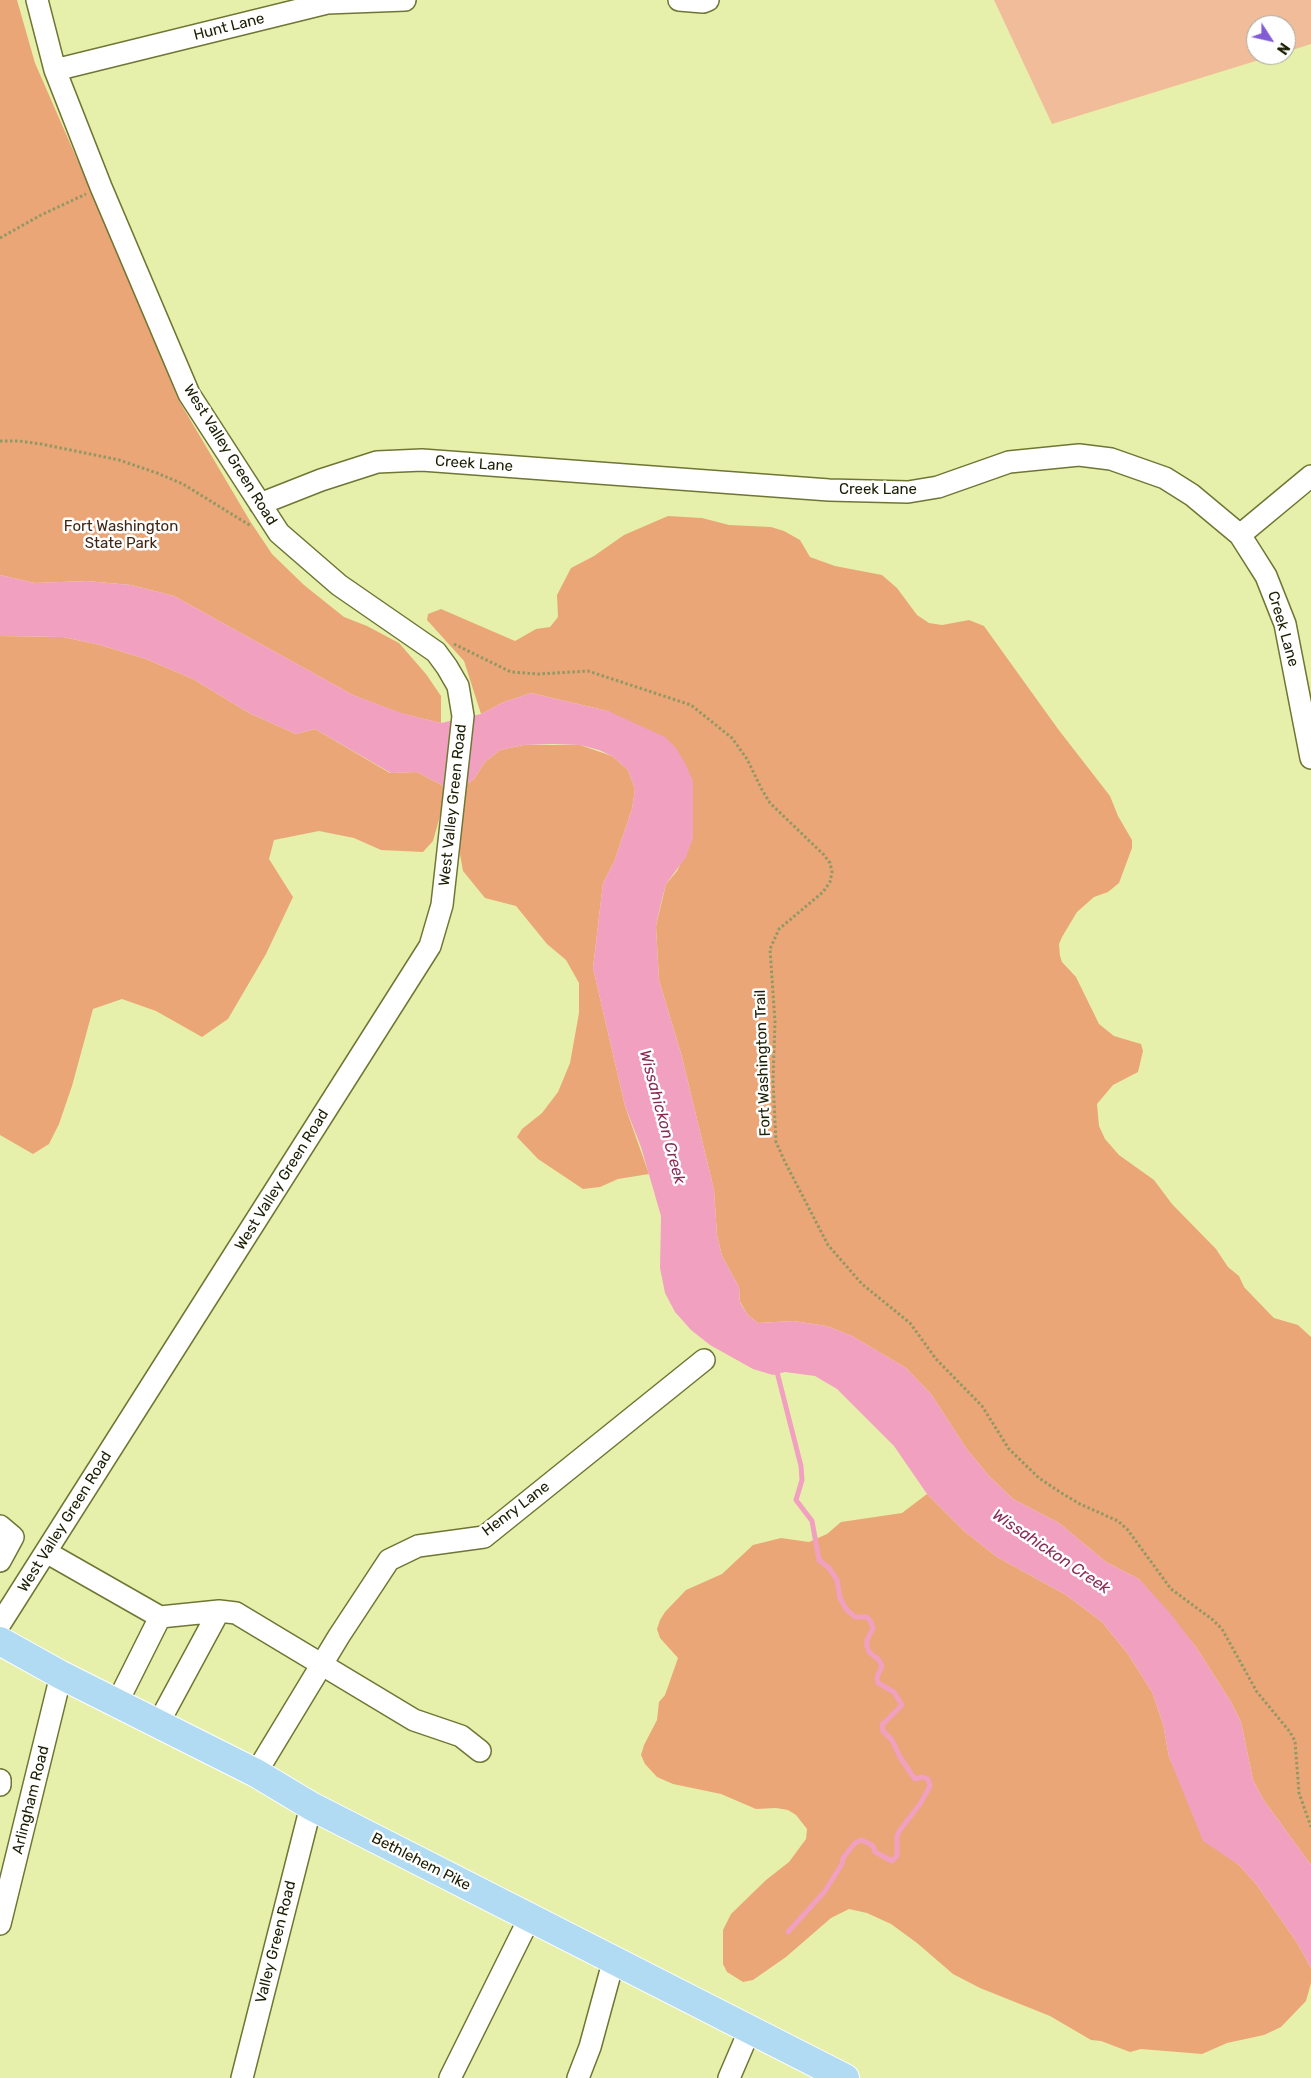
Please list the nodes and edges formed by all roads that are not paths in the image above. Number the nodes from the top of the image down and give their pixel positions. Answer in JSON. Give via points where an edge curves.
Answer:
{"nodes":[{"id":1,"x":36,"y":0,"type":"edge"},
{"id":2,"x":405,"y":0,"type":"edge"},
{"id":3,"x":680,"y":0,"type":"edge"},
{"id":4,"x":706,"y":1,"type":"edge"},
{"id":5,"x":55,"y":70,"type":"junction"},
{"id":6,"x":1311,"y":476,"type":"edge"},
{"id":7,"x":260,"y":504,"type":"junction"},
{"id":8,"x":1240,"y":535,"type":"junction"},
{"id":9,"x":1311,"y":758,"type":"edge"},
{"id":10,"x":704,"y":1360,"type":"dead end"},
{"id":11,"x":0,"y":1526,"type":"edge"},
{"id":12,"x":46,"y":1552,"type":"junction"},
{"id":13,"x":0,"y":1561,"type":"edge"},
{"id":14,"x":219,"y":1611,"type":"junction"},
{"id":15,"x":160,"y":1617,"type":"junction"},
{"id":16,"x":0,"y":1624,"type":"edge"},
{"id":17,"x":0,"y":1641,"type":"edge"},
{"id":18,"x":322,"y":1666,"type":"junction"},
{"id":19,"x":61,"y":1675,"type":"junction"},
{"id":20,"x":117,"y":1703,"type":"junction"},
{"id":21,"x":158,"y":1724,"type":"junction"},
{"id":22,"x":480,"y":1751,"type":"dead end"},
{"id":23,"x":256,"y":1773,"type":"junction"},
{"id":24,"x":0,"y":1780,"type":"edge"},
{"id":25,"x":0,"y":1785,"type":"edge"},
{"id":26,"x":310,"y":1806,"type":"junction"},
{"id":27,"x":9,"y":1848,"type":"edge"},
{"id":28,"x":530,"y":1917,"type":"junction"},
{"id":29,"x":0,"y":1924,"type":"edge"},
{"id":30,"x":614,"y":1960,"type":"junction"},
{"id":31,"x":750,"y":2029,"type":"junction"},
{"id":32,"x":242,"y":2078,"type":"edge"},
{"id":33,"x":450,"y":2078,"type":"edge"},
{"id":34,"x":578,"y":2078,"type":"edge"},
{"id":35,"x":729,"y":2078,"type":"edge"},
{"id":36,"x":845,"y":2078,"type":"edge"}],
"edges":[{"from":1,"to":5,"type":"street","name":"West Valley Green Road"},
{"from":2,"to":5,"type":"street","name":"Hunt Lane","via":[[327,3]]},
{"from":3,"to":4,"type":"street"},
{"from":5,"to":7,"type":"street","name":"West Valley Green Road","via":[[101,188],[189,394]]},
{"from":6,"to":8,"type":"street"},
{"from":7,"to":8,"type":"street","name":"Creek Lane","via":[[377,462],[422,460],[829,490],[908,492],[938,486],[1010,462],[1079,455],[1111,458],[1164,478],[1206,505]]},
{"from":7,"to":12,"type":"street","name":"West Valley Green Road","via":[[279,534],[339,585],[436,652],[458,686],[463,716],[442,905],[430,946]]},
{"from":8,"to":9,"type":"street","name":"Creek Lane","via":[[1266,576],[1285,624]]},
{"from":10,"to":18,"type":"street","name":"Henry Lane","via":[[484,1537],[418,1546],[389,1560]]},
{"from":11,"to":13,"type":"street","via":[[13,1536]]},
{"from":12,"to":15,"type":"street"},
{"from":12,"to":16,"type":"street","name":"West Valley Green Road"},
{"from":14,"to":15,"type":"street"},
{"from":14,"to":18,"type":"street","via":[[236,1613]]},
{"from":14,"to":21,"type":"street"},
{"from":15,"to":20,"type":"street"},
{"from":17,"to":19,"type":"main road","name":"Bethlehem Pike"},
{"from":18,"to":22,"type":"street","via":[[414,1720],[461,1736]]},
{"from":18,"to":23,"type":"street","name":"Henry Lane"},
{"from":19,"to":20,"type":"main road","name":"Bethlehem Pike"},
{"from":19,"to":27,"type":"street","name":"Arlingham Road"},
{"from":20,"to":21,"type":"main road","name":"Bethlehem Pike"},
{"from":21,"to":23,"type":"main road","name":"Bethlehem Pike"},
{"from":23,"to":26,"type":"main road","name":"Bethlehem Pike"},
{"from":24,"to":25,"type":"street"},
{"from":26,"to":28,"type":"main road","name":"Bethlehem Pike"},
{"from":26,"to":32,"type":"street","name":"Valley Green Road"},
{"from":27,"to":29,"type":"street","name":"Arlingham Road"},
{"from":28,"to":30,"type":"main road","name":"Bethlehem Pike"},
{"from":28,"to":33,"type":"street"},
{"from":30,"to":31,"type":"main road","name":"Bethlehem Pike"},
{"from":30,"to":34,"type":"street"},
{"from":31,"to":35,"type":"street"},
{"from":31,"to":36,"type":"main road","name":"Bethlehem Pike"}]}
